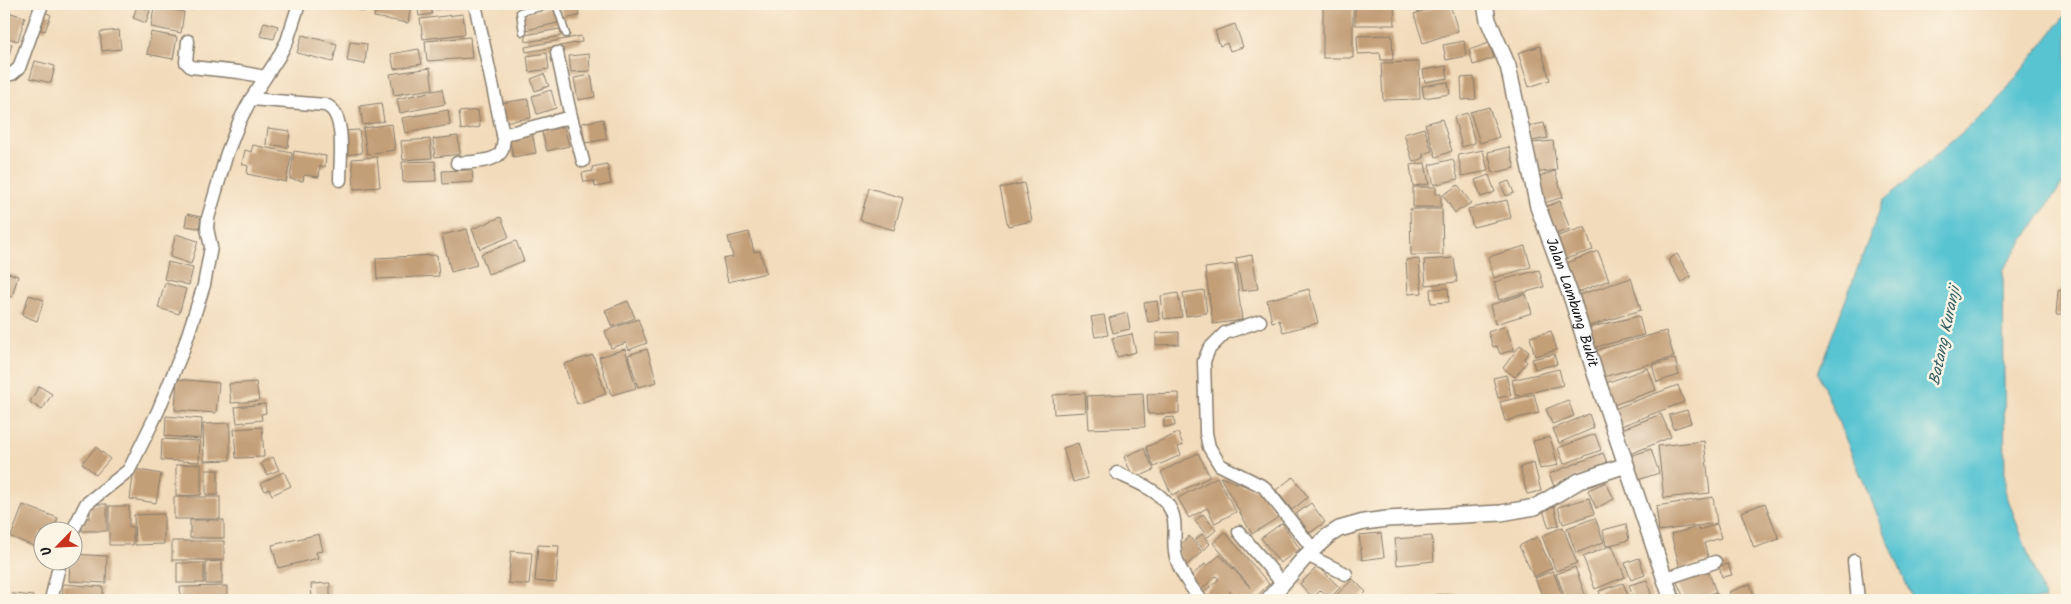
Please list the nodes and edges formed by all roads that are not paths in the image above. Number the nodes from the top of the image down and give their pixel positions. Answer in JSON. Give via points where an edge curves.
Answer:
{"nodes":[{"id":1,"x":39,"y":4,"type":"edge"},
{"id":2,"x":299,"y":4,"type":"edge"},
{"id":3,"x":475,"y":4,"type":"edge"},
{"id":4,"x":518,"y":4,"type":"edge"},
{"id":5,"x":554,"y":4,"type":"edge"},
{"id":6,"x":1485,"y":4,"type":"edge"},
{"id":7,"x":520,"y":12,"type":"junction"},
{"id":8,"x":523,"y":32,"type":"dead end"},
{"id":9,"x":566,"y":34,"type":"dead end"},
{"id":10,"x":188,"y":41,"type":"dead end"},
{"id":11,"x":557,"y":53,"type":"dead end"},
{"id":12,"x":4,"y":74,"type":"edge"},
{"id":13,"x":265,"y":77,"type":"junction"},
{"id":14,"x":251,"y":99,"type":"junction"},
{"id":15,"x":571,"y":117,"type":"junction"},
{"id":16,"x":503,"y":135,"type":"junction"},
{"id":17,"x":583,"y":161,"type":"dead end"},
{"id":18,"x":457,"y":163,"type":"dead end"},
{"id":19,"x":340,"y":180,"type":"dead end"},
{"id":20,"x":1260,"y":321,"type":"dead end"},
{"id":21,"x":1626,"y":465,"type":"junction"},
{"id":22,"x":1117,"y":473,"type":"dead end"},
{"id":23,"x":77,"y":522,"type":"edge"},
{"id":24,"x":1239,"y":532,"type":"dead end"},
{"id":25,"x":1310,"y":552,"type":"junction"},
{"id":26,"x":1854,"y":561,"type":"dead end"},
{"id":27,"x":1715,"y":562,"type":"dead end"},
{"id":28,"x":58,"y":572,"type":"edge"},
{"id":29,"x":1346,"y":574,"type":"dead end"},
{"id":30,"x":1664,"y":579,"type":"junction"},
{"id":31,"x":1282,"y":583,"type":"junction"},
{"id":32,"x":1270,"y":599,"type":"edge"},
{"id":33,"x":51,"y":600,"type":"edge"},
{"id":34,"x":1201,"y":600,"type":"edge"},
{"id":35,"x":1672,"y":600,"type":"edge"},
{"id":36,"x":1858,"y":600,"type":"edge"}],
"edges":[{"from":1,"to":12,"type":"street","via":[[19,68],[12,74]]},
{"from":2,"to":13,"type":"street","via":[[287,41]]},
{"from":3,"to":16,"type":"street"},
{"from":4,"to":7,"type":"lane"},
{"from":5,"to":7,"type":"lane"},
{"from":5,"to":9,"type":"lane"},
{"from":6,"to":21,"type":"street","name":"Jalan Lambung Bukit","via":[[1488,20],[1508,66],[1538,207]]},
{"from":7,"to":8,"type":"lane"},
{"from":10,"to":13,"type":"street","via":[[186,62],[191,67]]},
{"from":11,"to":15,"type":"street"},
{"from":13,"to":14,"type":"street"},
{"from":14,"to":19,"type":"street","via":[[324,105],[333,110],[339,124]]},
{"from":14,"to":23,"type":"street","via":[[226,154],[216,186],[208,218],[211,247],[204,285],[195,318],[162,403],[129,470],[86,504]]},
{"from":15,"to":16,"type":"street"},
{"from":15,"to":17,"type":"street"},
{"from":16,"to":18,"type":"street","via":[[501,152],[493,158]]},
{"from":20,"to":25,"type":"street","via":[[1224,333],[1213,344],[1204,361],[1209,447],[1220,465],[1264,487]]},
{"from":21,"to":25,"type":"street","via":[[1579,481],[1535,507],[1501,513],[1364,522],[1339,529]]},
{"from":21,"to":30,"type":"street","name":"Jalan Lambung Bukit"},
{"from":22,"to":34,"type":"street","via":[[1159,496],[1169,506],[1176,529],[1176,558]]},
{"from":24,"to":31,"type":"street"},
{"from":25,"to":29,"type":"street"},
{"from":25,"to":31,"type":"street"},
{"from":26,"to":36,"type":"street"},
{"from":27,"to":30,"type":"street"},
{"from":28,"to":33,"type":"street"},
{"from":30,"to":35,"type":"street","name":"Jalan Lambung Bukit"},
{"from":31,"to":32,"type":"street"}]}
